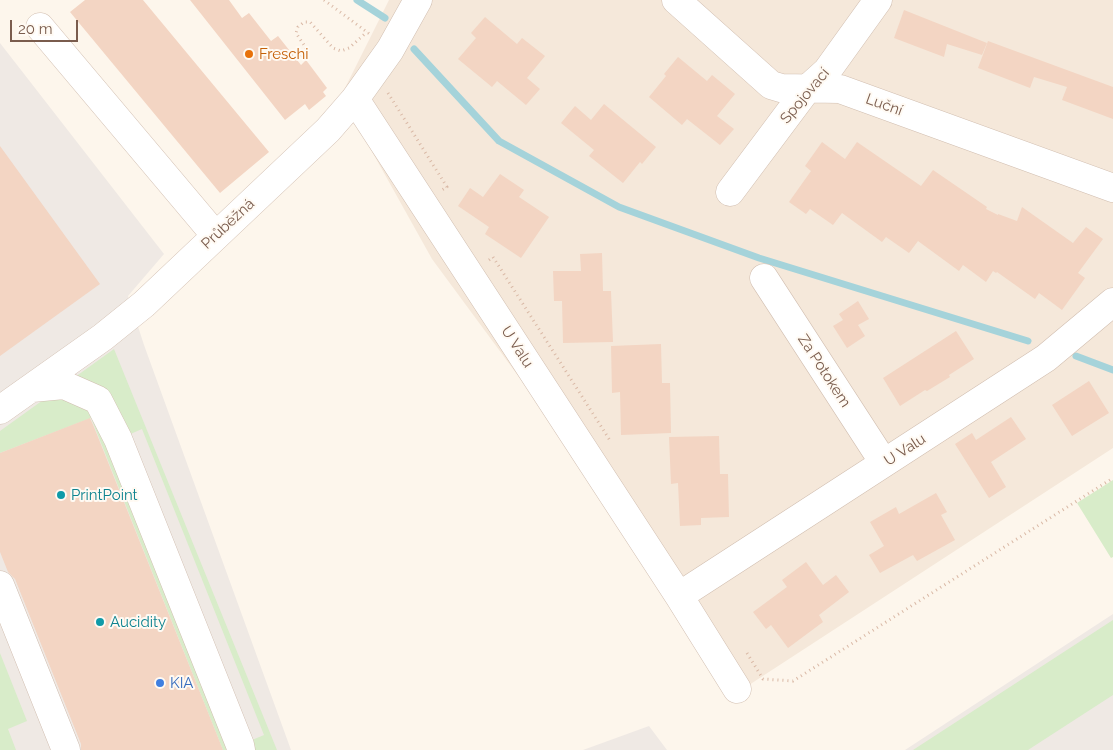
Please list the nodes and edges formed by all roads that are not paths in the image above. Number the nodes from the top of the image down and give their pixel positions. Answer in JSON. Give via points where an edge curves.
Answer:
{"nodes":[{"id":1,"x":418,"y":0,"type":"edge"},
{"id":2,"x":676,"y":0,"type":"edge"},
{"id":3,"x":878,"y":0,"type":"edge"},
{"id":4,"x":40,"y":27,"type":"dead end"},
{"id":5,"x":807,"y":89,"type":"junction"},
{"id":6,"x":355,"y":99,"type":"junction"},
{"id":7,"x":1113,"y":188,"type":"edge"},
{"id":8,"x":730,"y":192,"type":"dead end"},
{"id":9,"x":216,"y":236,"type":"junction"},
{"id":10,"x":764,"y":278,"type":"dead end"},
{"id":11,"x":1113,"y":302,"type":"edge"},
{"id":12,"x":32,"y":388,"type":"junction"},
{"id":13,"x":0,"y":410,"type":"edge"},
{"id":14,"x":884,"y":463,"type":"junction"},
{"id":15,"x":0,"y":585,"type":"edge"},
{"id":16,"x":679,"y":596,"type":"junction"},
{"id":17,"x":737,"y":688,"type":"dead end"},
{"id":18,"x":66,"y":750,"type":"edge"},
{"id":19,"x":241,"y":750,"type":"edge"}],
"edges":[{"from":1,"to":6,"type":"street","name":"Průběžná","via":[[390,50]]},
{"from":2,"to":5,"type":"street","name":"Luční","via":[[771,85]]},
{"from":3,"to":5,"type":"street","name":"Spojovací","via":[[827,71]]},
{"from":4,"to":9,"type":"street"},
{"from":5,"to":7,"type":"street","name":"Luční","via":[[840,89]]},
{"from":5,"to":8,"type":"street","name":"Spojovací"},
{"from":6,"to":9,"type":"street","name":"Průběžná","via":[[328,130]]},
{"from":6,"to":16,"type":"street","name":"U Valu"},
{"from":9,"to":12,"type":"street","name":"Průběžná","via":[[144,304]]},
{"from":10,"to":14,"type":"street","name":"Za Potokem"},
{"from":11,"to":14,"type":"street","name":"U Valu","via":[[1046,358]]},
{"from":12,"to":13,"type":"street","name":"Průběžná"},
{"from":12,"to":19,"type":"street","via":[[64,385],[98,400],[118,439]]},
{"from":14,"to":16,"type":"street","name":"U Valu"},
{"from":15,"to":18,"type":"street"},
{"from":16,"to":17,"type":"street","name":"U Valu"}]}
